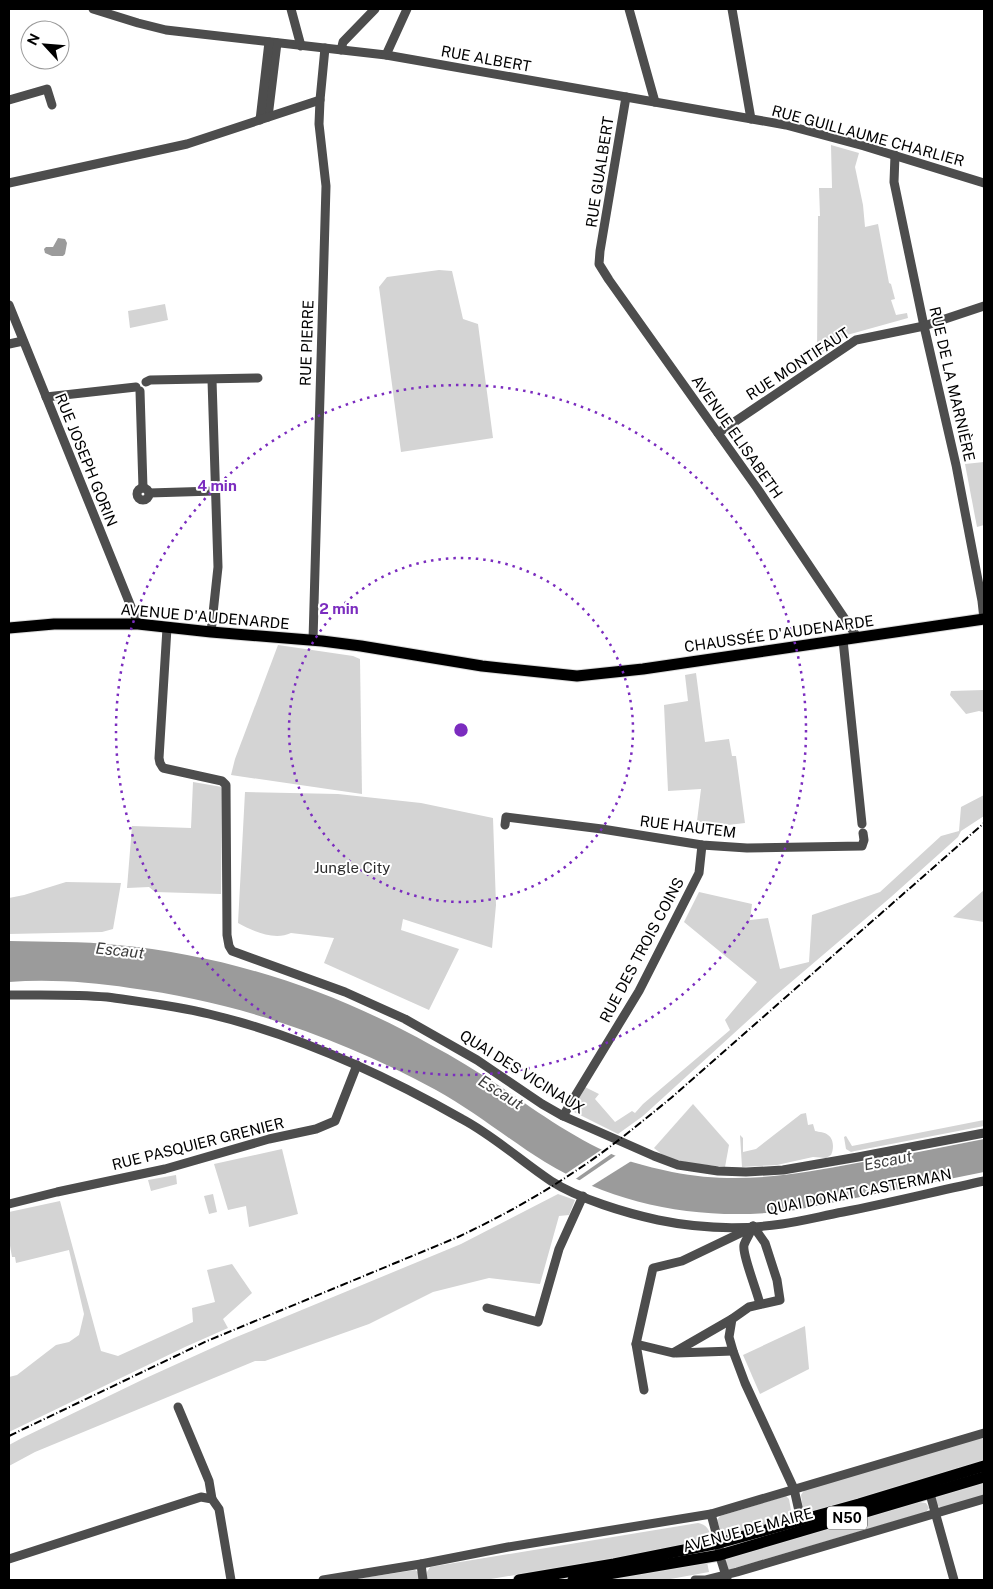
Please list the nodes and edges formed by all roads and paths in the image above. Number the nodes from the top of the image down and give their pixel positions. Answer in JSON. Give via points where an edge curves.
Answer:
{"nodes":[{"id":1,"x":94,"y":9,"type":"edge"},
{"id":2,"x":291,"y":9,"type":"edge"},
{"id":3,"x":375,"y":9,"type":"edge"},
{"id":4,"x":407,"y":9,"type":"edge"},
{"id":5,"x":630,"y":9,"type":"edge"},
{"id":6,"x":732,"y":9,"type":"edge"},
{"id":7,"x":273,"y":42,"type":"junction"},
{"id":8,"x":301,"y":46,"type":"junction"},
{"id":9,"x":325,"y":48,"type":"junction"},
{"id":10,"x":341,"y":50,"type":"junction"},
{"id":11,"x":386,"y":56,"type":"junction"},
{"id":12,"x":626,"y":97,"type":"junction"},
{"id":13,"x":9,"y":100,"type":"edge"},
{"id":14,"x":320,"y":100,"type":"junction"},
{"id":15,"x":655,"y":102,"type":"junction"},
{"id":16,"x":52,"y":105,"type":"dead end"},
{"id":17,"x":264,"y":118,"type":"junction"},
{"id":18,"x":751,"y":119,"type":"junction"},
{"id":19,"x":895,"y":155,"type":"junction"},
{"id":20,"x":9,"y":183,"type":"edge"},
{"id":21,"x":984,"y":183,"type":"edge"},
{"id":22,"x":600,"y":252,"type":"joint"},
{"id":23,"x":9,"y":305,"type":"edge"},
{"id":24,"x":984,"y":306,"type":"edge"},
{"id":25,"x":924,"y":326,"type":"junction"},
{"id":26,"x":23,"y":341,"type":"junction"},
{"id":27,"x":9,"y":344,"type":"edge"},
{"id":28,"x":258,"y":378,"type":"dead end"},
{"id":29,"x":212,"y":380,"type":"junction"},
{"id":30,"x":138,"y":389,"type":"junction"},
{"id":31,"x":46,"y":397,"type":"junction"},
{"id":32,"x":718,"y":433,"type":"junction"},
{"id":33,"x":215,"y":491,"type":"junction"},
{"id":34,"x":984,"y":619,"type":"edge"},
{"id":35,"x":138,"y":624,"type":"junction"},
{"id":36,"x":9,"y":628,"type":"edge"},
{"id":37,"x":167,"y":628,"type":"junction"},
{"id":38,"x":211,"y":632,"type":"junction"},
{"id":39,"x":857,"y":637,"type":"junction"},
{"id":40,"x":313,"y":640,"type":"junction"},
{"id":41,"x":843,"y":640,"type":"junction"},
{"id":42,"x":577,"y":676,"type":"joint"},
{"id":43,"x":505,"y":825,"type":"dead end"},
{"id":44,"x":702,"y":845,"type":"junction"},
{"id":45,"x":9,"y":995,"type":"edge"},
{"id":46,"x":357,"y":1065,"type":"junction"},
{"id":47,"x":563,"y":1116,"type":"junction"},
{"id":48,"x":984,"y":1133,"type":"edge"},
{"id":49,"x":984,"y":1181,"type":"edge"},
{"id":50,"x":583,"y":1196,"type":"junction"},
{"id":51,"x":9,"y":1204,"type":"edge"},
{"id":52,"x":754,"y":1226,"type":"junction"},
{"id":53,"x":760,"y":1304,"type":"junction"},
{"id":54,"x":487,"y":1308,"type":"dead end"},
{"id":55,"x":732,"y":1319,"type":"junction"},
{"id":56,"x":636,"y":1344,"type":"junction"},
{"id":57,"x":733,"y":1351,"type":"junction"},
{"id":58,"x":673,"y":1353,"type":"junction"},
{"id":59,"x":644,"y":1390,"type":"dead end"},
{"id":60,"x":178,"y":1408,"type":"dead end"},
{"id":61,"x":984,"y":1433,"type":"edge"},
{"id":62,"x":984,"y":1466,"type":"edge"},
{"id":63,"x":984,"y":1477,"type":"edge"},
{"id":64,"x":794,"y":1489,"type":"junction"},
{"id":65,"x":930,"y":1494,"type":"junction"},
{"id":66,"x":212,"y":1499,"type":"junction"},
{"id":67,"x":984,"y":1499,"type":"edge"},
{"id":68,"x":711,"y":1514,"type":"junction"},
{"id":69,"x":935,"y":1514,"type":"junction"},
{"id":70,"x":801,"y":1520,"type":"junction"},
{"id":71,"x":719,"y":1543,"type":"junction"},
{"id":72,"x":720,"y":1556,"type":"junction"},
{"id":73,"x":9,"y":1559,"type":"edge"},
{"id":74,"x":421,"y":1564,"type":"junction"},
{"id":75,"x":727,"y":1578,"type":"edge"},
{"id":76,"x":231,"y":1580,"type":"edge"},
{"id":77,"x":323,"y":1580,"type":"edge"},
{"id":78,"x":423,"y":1580,"type":"edge"},
{"id":79,"x":519,"y":1580,"type":"edge"},
{"id":80,"x":573,"y":1580,"type":"edge"},
{"id":81,"x":694,"y":1580,"type":"edge"},
{"id":82,"x":954,"y":1580,"type":"edge"}],
"edges":[{"from":1,"to":7,"type":"street","name":"RUE ALBERT","via":[[166,30]]},
{"from":2,"to":8,"type":"street"},
{"from":3,"to":10,"type":"street","via":[[343,42]]},
{"from":4,"to":11,"type":"street"},
{"from":5,"to":15,"type":"street"},
{"from":6,"to":18,"type":"street"},
{"from":7,"to":8,"type":"street","name":"RUE ALBERT"},
{"from":7,"to":17,"type":"street"},
{"from":8,"to":9,"type":"street","name":"RUE ALBERT"},
{"from":9,"to":10,"type":"street","name":"RUE ALBERT"},
{"from":9,"to":14,"type":"street","name":"RUE PIERRE"},
{"from":10,"to":11,"type":"street","name":"RUE ALBERT"},
{"from":11,"to":12,"type":"street","name":"RUE ALBERT"},
{"from":12,"to":15,"type":"street","name":"RUE GUILLAUME CHARLIER"},
{"from":12,"to":22,"type":"street","name":"RUE GUALBERT"},
{"from":13,"to":16,"type":"street","via":[[47,89]]},
{"from":14,"to":17,"type":"street"},
{"from":14,"to":40,"type":"street","name":"RUE PIERRE","via":[[319,124],[326,186]]},
{"from":15,"to":18,"type":"street","name":"RUE GUILLAUME CHARLIER"},
{"from":17,"to":20,"type":"street","via":[[187,144]]},
{"from":18,"to":19,"type":"street","name":"RUE GUILLAUME CHARLIER"},
{"from":19,"to":21,"type":"street","name":"RUE GUILLAUME CHARLIER"},
{"from":19,"to":25,"type":"street","name":"RUE DE LA MARNIÈRE","via":[[894,182]]},
{"from":22,"to":32,"type":"street","name":"AVENUE ELISABETH","via":[[599,264],[609,280]]},
{"from":23,"to":26,"type":"street","name":"RUE JOSEPH GORIN"},
{"from":24,"to":25,"type":"street","name":"RUE MONTIFAUT"},
{"from":25,"to":32,"type":"street","name":"RUE MONTIFAUT","via":[[856,340]]},
{"from":25,"to":34,"type":"street","name":"RUE DE LA MARNIÈRE","via":[[956,465]]},
{"from":26,"to":27,"type":"street"},
{"from":26,"to":31,"type":"street","name":"RUE JOSEPH GORIN"},
{"from":28,"to":29,"type":"street"},
{"from":29,"to":30,"type":"street","via":[[150,380],[146,382],[146,389]]},
{"from":29,"to":33,"type":"street"},
{"from":30,"to":31,"type":"street"},
{"from":30,"to":33,"type":"street","via":[[146,491]]},
{"from":31,"to":35,"type":"street","name":"RUE JOSEPH GORIN"},
{"from":32,"to":39,"type":"street","name":"AVENUE ELISABETH"},
{"from":33,"to":38,"type":"street","via":[[218,567]]},
{"from":34,"to":39,"type":"main road","name":"CHAUSSÉE D'AUDENARDE"},
{"from":35,"to":36,"type":"main road","name":"AVENUE D'AUDENARDE","via":[[54,624]]},
{"from":35,"to":37,"type":"main road","name":"AVENUE D'AUDENARDE"},
{"from":37,"to":38,"type":"main road","name":"AVENUE D'AUDENARDE"},
{"from":37,"to":47,"type":"street","name":"QUAI DES VICINAUX","via":[[160,763],[163,768],[222,781],[226,785],[227,935],[232,951],[345,992],[405,1019],[477,1060]]},
{"from":38,"to":40,"type":"main road","name":"AVENUE D'AUDENARDE"},
{"from":39,"to":41,"type":"main road","name":"CHAUSSÉE D'AUDENARDE"},
{"from":40,"to":42,"type":"main road","name":"AVENUE D'AUDENARDE","via":[[482,666]]},
{"from":41,"to":42,"type":"main road","name":"CHAUSSÉE D'AUDENARDE"},
{"from":41,"to":44,"type":"street","name":"RUE HAUTEM","via":[[864,840],[862,846],[756,848]]},
{"from":43,"to":44,"type":"street","name":"RUE HAUTEM","via":[[506,817]]},
{"from":44,"to":47,"type":"street","name":"RUE DES TROIS COINS","via":[[699,874],[639,991]]},
{"from":45,"to":46,"type":"street","name":"QUAI DONAT CASTERMAN","via":[[104,997],[184,1009],[277,1034]]},
{"from":46,"to":50,"type":"street","name":"QUAI DONAT CASTERMAN","via":[[474,1125],[552,1182]]},
{"from":46,"to":51,"type":"street","name":"RUE PASQUIER GRENIER","via":[[335,1121],[316,1129],[165,1169]]},
{"from":47,"to":48,"type":"street","name":"QUAI DES VICINAUX","via":[[678,1165],[734,1172],[810,1166]]},
{"from":49,"to":52,"type":"street","name":"QUAI DONAT CASTERMAN","via":[[781,1224]]},
{"from":50,"to":52,"type":"street","name":"QUAI DONAT CASTERMAN","via":[[659,1220],[712,1226]]},
{"from":50,"to":54,"type":"street","via":[[559,1249],[538,1322]]},
{"from":52,"to":53,"type":"street","via":[[744,1247]]},
{"from":52,"to":53,"type":"street","via":[[765,1243],[780,1300]]},
{"from":52,"to":56,"type":"street","via":[[682,1261],[652,1268]]},
{"from":53,"to":55,"type":"street","via":[[749,1306]]},
{"from":55,"to":57,"type":"street","via":[[729,1337]]},
{"from":55,"to":58,"type":"street"},
{"from":56,"to":58,"type":"street"},
{"from":56,"to":59,"type":"street"},
{"from":57,"to":58,"type":"street"},
{"from":57,"to":64,"type":"street"},
{"from":60,"to":66,"type":"street","via":[[209,1481]]},
{"from":61,"to":64,"type":"street","name":"AVENUE DE MAIRE"},
{"from":62,"to":70,"type":"main road","name":"AVENUE DE MAIRE","number":"N50"},
{"from":63,"to":65,"type":"main road","name":"AVENUE DE MAIRE","number":"N50"},
{"from":64,"to":68,"type":"street","name":"AVENUE DE MAIRE"},
{"from":64,"to":70,"type":"street","name":"AVENUE DE MAIRE"},
{"from":65,"to":69,"type":"street"},
{"from":65,"to":72,"type":"main road","name":"AVENUE DE MAIRE","number":"N50"},
{"from":66,"to":73,"type":"street","via":[[201,1497]]},
{"from":66,"to":76,"type":"street","via":[[219,1508]]},
{"from":67,"to":69,"type":"street"},
{"from":68,"to":71,"type":"street"},
{"from":68,"to":74,"type":"street","name":"AVENUE DE MAIRE"},
{"from":69,"to":75,"type":"street"},
{"from":69,"to":82,"type":"street"},
{"from":70,"to":71,"type":"main road","name":"AVENUE DE MAIRE","number":"N50"},
{"from":71,"to":72,"type":"street"},
{"from":71,"to":79,"type":"main road","name":"AVENUE DE MAIRE","number":"N50"},
{"from":72,"to":75,"type":"street"},
{"from":72,"to":80,"type":"main road","name":"AVENUE DE MAIRE","number":"N50"},
{"from":74,"to":77,"type":"street","name":"AVENUE DE MAIRE"},
{"from":74,"to":78,"type":"street"},
{"from":75,"to":81,"type":"street"}]}
